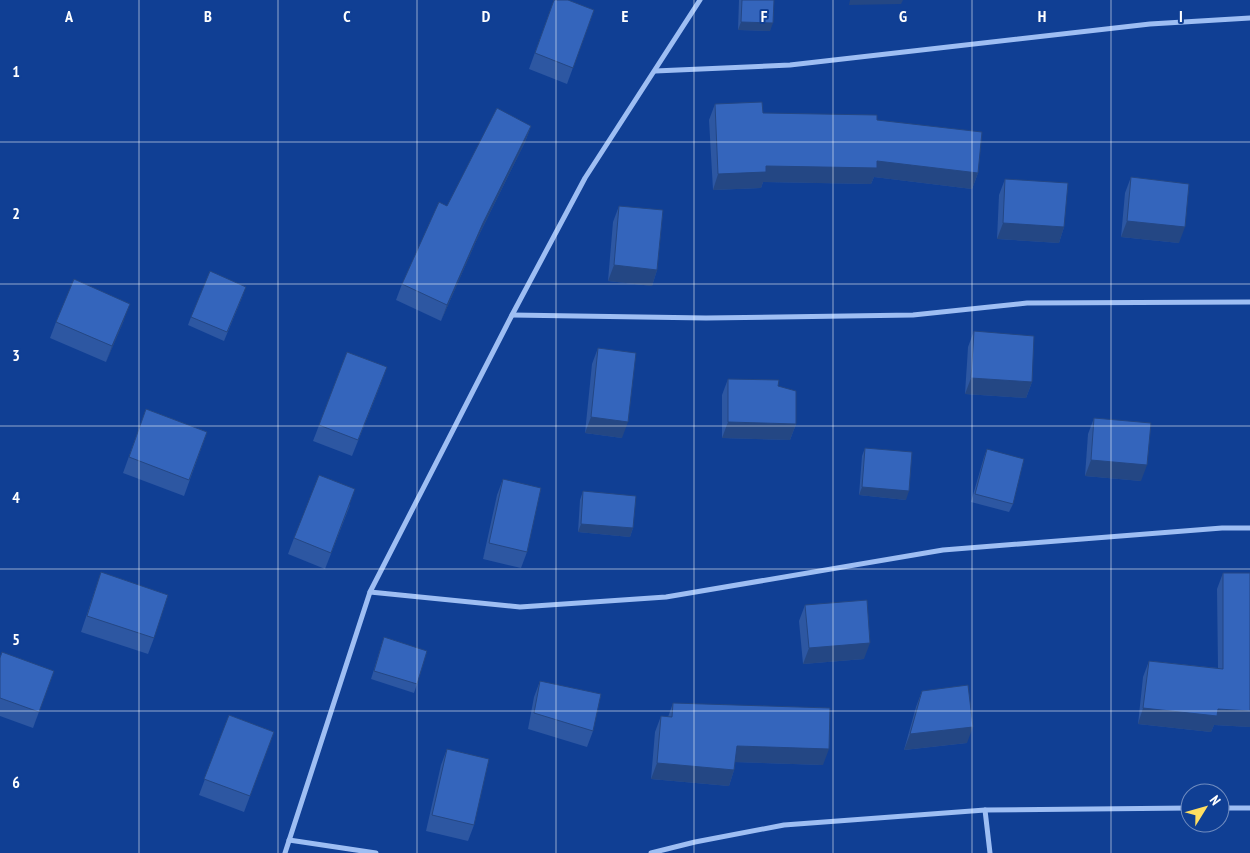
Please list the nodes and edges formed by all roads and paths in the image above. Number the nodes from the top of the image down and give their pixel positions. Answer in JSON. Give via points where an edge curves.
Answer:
{"nodes":[{"id":1,"x":700,"y":0,"type":"edge"},
{"id":2,"x":1250,"y":18,"type":"edge"},
{"id":3,"x":655,"y":71,"type":"junction"},
{"id":4,"x":1250,"y":302,"type":"edge"},
{"id":5,"x":512,"y":315,"type":"junction"},
{"id":6,"x":1250,"y":528,"type":"edge"},
{"id":7,"x":370,"y":592,"type":"junction"},
{"id":8,"x":1180,"y":808,"type":"edge"},
{"id":9,"x":1230,"y":808,"type":"edge"},
{"id":10,"x":1250,"y":808,"type":"edge"},
{"id":11,"x":985,"y":810,"type":"junction"},
{"id":12,"x":289,"y":840,"type":"junction"},
{"id":13,"x":285,"y":853,"type":"edge"},
{"id":14,"x":376,"y":853,"type":"edge"},
{"id":15,"x":651,"y":853,"type":"edge"},
{"id":16,"x":990,"y":853,"type":"edge"}],
"edges":[{"from":1,"to":3,"type":"street"},
{"from":2,"to":3,"type":"street","via":[[1150,24],[790,65]]},
{"from":3,"to":5,"type":"street","via":[[585,178]]},
{"from":4,"to":5,"type":"street","via":[[1027,303],[913,315],[706,318]]},
{"from":5,"to":7,"type":"street"},
{"from":6,"to":7,"type":"street","via":[[943,550],[666,597],[520,607]]},
{"from":7,"to":12,"type":"street"},
{"from":8,"to":11,"type":"street"},
{"from":9,"to":10,"type":"street"},
{"from":11,"to":15,"type":"street","via":[[784,825]]},
{"from":11,"to":16,"type":"street"},
{"from":12,"to":13,"type":"street"},
{"from":12,"to":14,"type":"street"}]}
